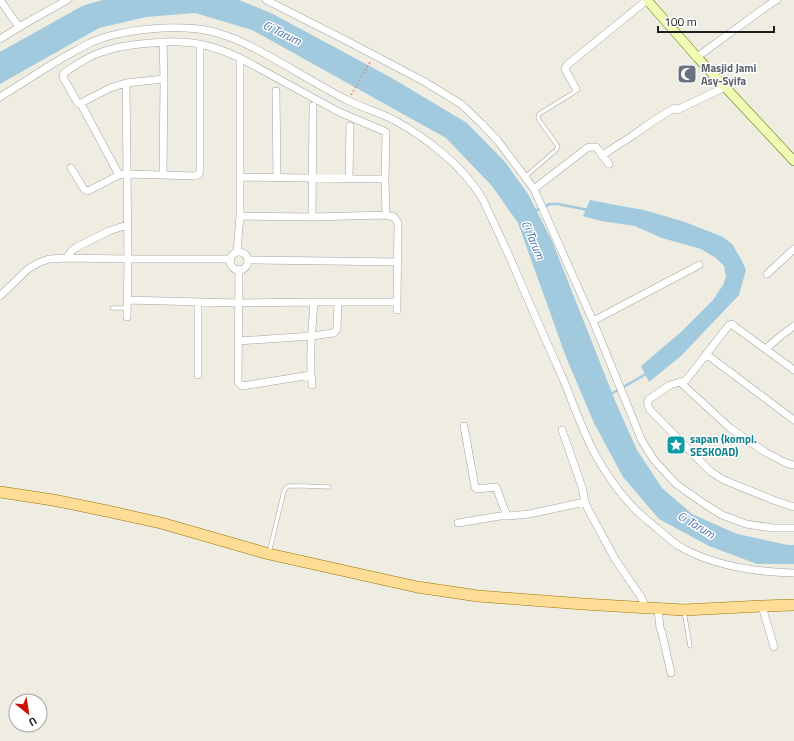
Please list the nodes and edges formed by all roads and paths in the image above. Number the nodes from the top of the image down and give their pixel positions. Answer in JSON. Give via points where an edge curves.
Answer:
{"nodes":[{"id":1,"x":0,"y":0,"type":"edge"},
{"id":2,"x":67,"y":0,"type":"edge"},
{"id":3,"x":266,"y":0,"type":"edge"},
{"id":4,"x":647,"y":0,"type":"edge"},
{"id":5,"x":777,"y":0,"type":"edge"},
{"id":6,"x":19,"y":27,"type":"junction"},
{"id":7,"x":0,"y":39,"type":"edge"},
{"id":8,"x":163,"y":42,"type":"junction"},
{"id":9,"x":200,"y":44,"type":"junction"},
{"id":10,"x":697,"y":57,"type":"junction"},
{"id":11,"x":240,"y":58,"type":"junction"},
{"id":12,"x":371,"y":60,"type":"dead end"},
{"id":13,"x":164,"y":79,"type":"junction"},
{"id":14,"x":126,"y":84,"type":"junction"},
{"id":15,"x":725,"y":87,"type":"junction"},
{"id":16,"x":576,"y":89,"type":"joint"},
{"id":17,"x":276,"y":92,"type":"dead end"},
{"id":18,"x":350,"y":97,"type":"dead end"},
{"id":19,"x":0,"y":98,"type":"edge"},
{"id":20,"x":81,"y":104,"type":"junction"},
{"id":21,"x":313,"y":106,"type":"dead end"},
{"id":22,"x":350,"y":126,"type":"dead end"},
{"id":23,"x":602,"y":156,"type":"junction"},
{"id":24,"x":794,"y":161,"type":"edge"},
{"id":25,"x":609,"y":164,"type":"dead end"},
{"id":26,"x":71,"y":168,"type":"dead end"},
{"id":27,"x":127,"y":174,"type":"junction"},
{"id":28,"x":119,"y":175,"type":"junction"},
{"id":29,"x":163,"y":175,"type":"junction"},
{"id":30,"x":240,"y":177,"type":"junction"},
{"id":31,"x":525,"y":177,"type":"junction"},
{"id":32,"x":277,"y":178,"type":"junction"},
{"id":33,"x":313,"y":178,"type":"junction"},
{"id":34,"x":349,"y":178,"type":"junction"},
{"id":35,"x":385,"y":178,"type":"junction"},
{"id":36,"x":534,"y":190,"type":"junction"},
{"id":37,"x":386,"y":215,"type":"junction"},
{"id":38,"x":240,"y":216,"type":"junction"},
{"id":39,"x":312,"y":217,"type":"junction"},
{"id":40,"x":127,"y":225,"type":"junction"},
{"id":41,"x":794,"y":249,"type":"edge"},
{"id":42,"x":238,"y":252,"type":"junction"},
{"id":43,"x":67,"y":258,"type":"junction"},
{"id":44,"x":128,"y":259,"type":"junction"},
{"id":45,"x":231,"y":259,"type":"junction"},
{"id":46,"x":248,"y":260,"type":"junction"},
{"id":47,"x":398,"y":262,"type":"junction"},
{"id":48,"x":699,"y":265,"type":"dead end"},
{"id":49,"x":239,"y":269,"type":"junction"},
{"id":50,"x":767,"y":274,"type":"dead end"},
{"id":51,"x":0,"y":296,"type":"edge"},
{"id":52,"x":127,"y":300,"type":"junction"},
{"id":53,"x":198,"y":302,"type":"junction"},
{"id":54,"x":238,"y":302,"type":"junction"},
{"id":55,"x":314,"y":302,"type":"junction"},
{"id":56,"x":338,"y":302,"type":"junction"},
{"id":57,"x":397,"y":302,"type":"junction"},
{"id":58,"x":112,"y":308,"type":"dead end"},
{"id":59,"x":127,"y":308,"type":"junction"},
{"id":60,"x":396,"y":310,"type":"dead end"},
{"id":61,"x":127,"y":317,"type":"dead end"},
{"id":62,"x":593,"y":321,"type":"junction"},
{"id":63,"x":794,"y":326,"type":"edge"},
{"id":64,"x":312,"y":336,"type":"junction"},
{"id":65,"x":238,"y":341,"type":"junction"},
{"id":66,"x":766,"y":350,"type":"junction"},
{"id":67,"x":706,"y":354,"type":"junction"},
{"id":68,"x":794,"y":370,"type":"edge"},
{"id":69,"x":198,"y":375,"type":"dead end"},
{"id":70,"x":311,"y":375,"type":"junction"},
{"id":71,"x":680,"y":382,"type":"junction"},
{"id":72,"x":312,"y":385,"type":"dead end"},
{"id":73,"x":794,"y":420,"type":"edge"},
{"id":74,"x":464,"y":426,"type":"dead end"},
{"id":75,"x":562,"y":430,"type":"dead end"},
{"id":76,"x":794,"y":465,"type":"edge"},
{"id":77,"x":329,"y":488,"type":"dead end"},
{"id":78,"x":0,"y":492,"type":"edge"},
{"id":79,"x":585,"y":502,"type":"junction"},
{"id":80,"x":794,"y":507,"type":"edge"},
{"id":81,"x":507,"y":516,"type":"junction"},
{"id":82,"x":458,"y":523,"type":"dead end"},
{"id":83,"x":794,"y":528,"type":"edge"},
{"id":84,"x":269,"y":554,"type":"junction"},
{"id":85,"x":794,"y":573,"type":"edge"},
{"id":86,"x":794,"y":605,"type":"edge"},
{"id":87,"x":762,"y":606,"type":"junction"},
{"id":88,"x":644,"y":608,"type":"junction"},
{"id":89,"x":658,"y":609,"type":"junction"},
{"id":90,"x":684,"y":610,"type":"junction"},
{"id":91,"x":690,"y":646,"type":"dead end"},
{"id":92,"x":774,"y":647,"type":"dead end"},
{"id":93,"x":671,"y":673,"type":"dead end"}],
"edges":[{"from":1,"to":6,"type":"street"},
{"from":2,"to":6,"type":"street"},
{"from":3,"to":31,"type":"street","via":[[425,82],[461,104],[498,141]]},
{"from":4,"to":10,"type":"street"},
{"from":4,"to":16,"type":"street","via":[[567,65],[565,69]]},
{"from":5,"to":10,"type":"street"},
{"from":6,"to":7,"type":"street"},
{"from":8,"to":9,"type":"street"},
{"from":8,"to":13,"type":"street"},
{"from":8,"to":20,"type":"street","via":[[102,51],[64,73],[63,77],[77,102]]},
{"from":9,"to":11,"type":"street","via":[[224,50]]},
{"from":9,"to":29,"type":"street","via":[[200,171],[195,176]]},
{"from":10,"to":15,"type":"street"},
{"from":11,"to":30,"type":"street"},
{"from":11,"to":35,"type":"street","via":[[339,112],[385,131]]},
{"from":12,"to":18,"type":"path"},
{"from":13,"to":14,"type":"street"},
{"from":13,"to":29,"type":"street"},
{"from":14,"to":20,"type":"street","via":[[110,88]]},
{"from":14,"to":27,"type":"street"},
{"from":15,"to":23,"type":"street","via":[[664,114]]},
{"from":15,"to":24,"type":"street"},
{"from":16,"to":31,"type":"lane","via":[[539,114],[538,117],[558,147]]},
{"from":17,"to":32,"type":"street"},
{"from":19,"to":85,"type":"street","via":[[45,68],[105,36],[142,30],[190,28],[211,31],[235,39],[422,137],[464,174],[482,198],[584,430],[620,493],[636,511],[677,545],[691,552],[735,567]]},
{"from":20,"to":28,"type":"street"},
{"from":21,"to":33,"type":"street"},
{"from":22,"to":34,"type":"street"},
{"from":23,"to":25,"type":"street"},
{"from":23,"to":36,"type":"street","via":[[596,147],[587,148]]},
{"from":26,"to":28,"type":"street","via":[[86,191]]},
{"from":27,"to":28,"type":"street"},
{"from":27,"to":29,"type":"street"},
{"from":27,"to":40,"type":"street"},
{"from":30,"to":32,"type":"street"},
{"from":30,"to":38,"type":"street"},
{"from":31,"to":36,"type":"street"},
{"from":32,"to":33,"type":"street"},
{"from":33,"to":34,"type":"street"},
{"from":33,"to":39,"type":"street"},
{"from":34,"to":35,"type":"street"},
{"from":35,"to":37,"type":"street"},
{"from":36,"to":62,"type":"street"},
{"from":37,"to":39,"type":"street"},
{"from":37,"to":47,"type":"street","via":[[394,217],[398,223]]},
{"from":38,"to":39,"type":"street"},
{"from":38,"to":42,"type":"street"},
{"from":40,"to":43,"type":"street","via":[[77,247]]},
{"from":40,"to":44,"type":"street"},
{"from":41,"to":50,"type":"street"},
{"from":42,"to":45,"type":"street"},
{"from":42,"to":46,"type":"street","via":[[245,254]]},
{"from":43,"to":44,"type":"street"},
{"from":43,"to":51,"type":"street","via":[[49,259],[38,263],[28,269]]},
{"from":44,"to":45,"type":"street"},
{"from":44,"to":52,"type":"street"},
{"from":45,"to":49,"type":"street","via":[[233,267]]},
{"from":46,"to":47,"type":"street"},
{"from":46,"to":49,"type":"street","via":[[244,268]]},
{"from":47,"to":57,"type":"street"},
{"from":48,"to":62,"type":"street"},
{"from":49,"to":54,"type":"street"},
{"from":52,"to":53,"type":"street"},
{"from":52,"to":59,"type":"street"},
{"from":53,"to":54,"type":"street"},
{"from":53,"to":69,"type":"street"},
{"from":54,"to":55,"type":"street"},
{"from":54,"to":65,"type":"street"},
{"from":55,"to":56,"type":"street"},
{"from":55,"to":64,"type":"street"},
{"from":56,"to":57,"type":"street"},
{"from":56,"to":64,"type":"street","via":[[335,332]]},
{"from":57,"to":60,"type":"street"},
{"from":58,"to":59,"type":"lane"},
{"from":59,"to":61,"type":"street"},
{"from":62,"to":83,"type":"street","via":[[642,441],[654,460],[676,484],[722,515],[746,524]]},
{"from":63,"to":66,"type":"street"},
{"from":64,"to":65,"type":"street"},
{"from":64,"to":70,"type":"street"},
{"from":65,"to":70,"type":"street","via":[[238,382],[242,386]]},
{"from":66,"to":67,"type":"street","via":[[732,324],[728,325]]},
{"from":66,"to":68,"type":"street"},
{"from":67,"to":71,"type":"street"},
{"from":67,"to":73,"type":"street"},
{"from":70,"to":72,"type":"street"},
{"from":71,"to":76,"type":"street","via":[[730,428],[765,452]]},
{"from":71,"to":80,"type":"street","via":[[670,385],[648,400],[650,410],[711,472],[724,480]]},
{"from":74,"to":81,"type":"street","via":[[475,487],[496,487]]},
{"from":75,"to":79,"type":"street"},
{"from":77,"to":84,"type":"lane","via":[[286,488]]},
{"from":78,"to":84,"type":"main road","via":[[115,512]]},
{"from":79,"to":81,"type":"street"},
{"from":79,"to":88,"type":"street","via":[[615,559],[643,601]]},
{"from":81,"to":82,"type":"street"},
{"from":84,"to":88,"type":"main road","via":[[441,591]]},
{"from":86,"to":87,"type":"main road"},
{"from":87,"to":90,"type":"main road"},
{"from":87,"to":92,"type":"street"},
{"from":88,"to":89,"type":"main road"},
{"from":89,"to":90,"type":"main road"},
{"from":89,"to":93,"type":"street"},
{"from":90,"to":91,"type":"lane"}]}
